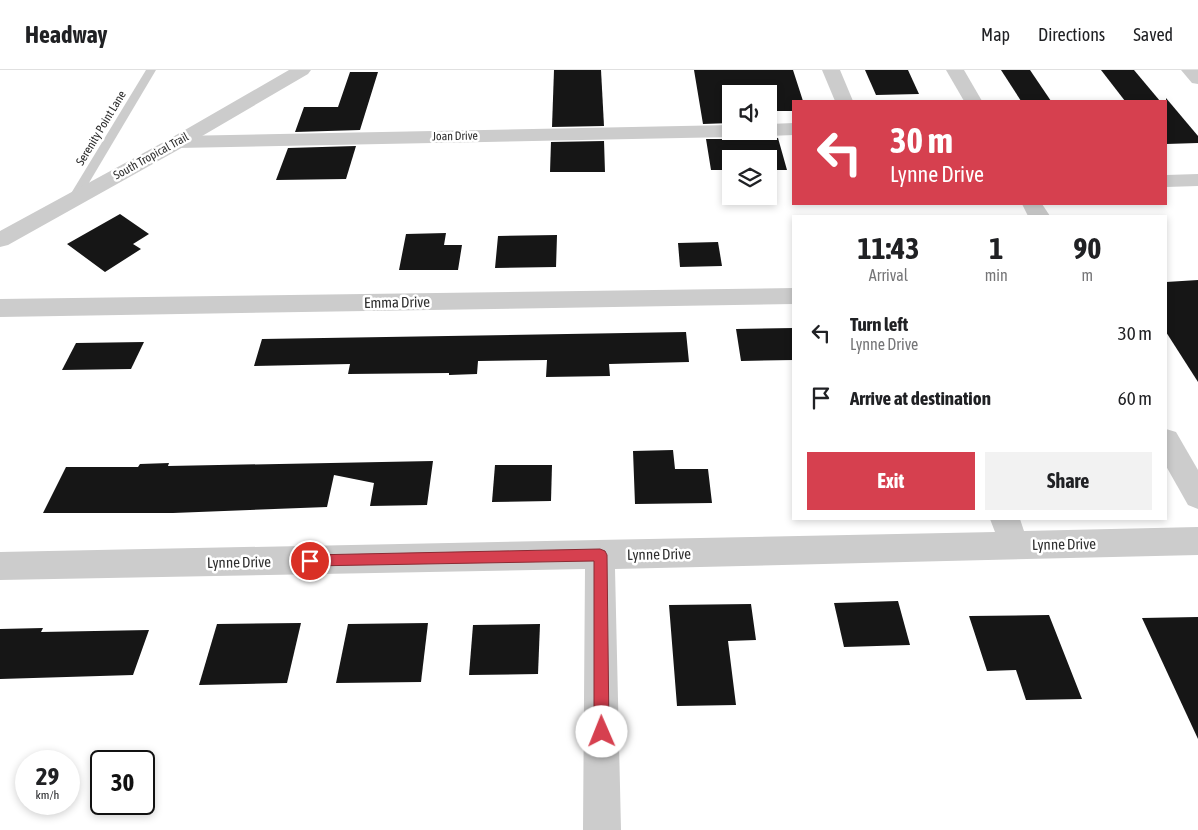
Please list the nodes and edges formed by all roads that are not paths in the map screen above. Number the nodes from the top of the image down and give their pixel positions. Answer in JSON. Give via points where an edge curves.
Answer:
{"nodes":[{"id":1,"x":151,"y":70,"type":"edge"},
{"id":2,"x":302,"y":70,"type":"edge"},
{"id":3,"x":832,"y":70,"type":"edge"},
{"id":4,"x":954,"y":70,"type":"edge"},
{"id":5,"x":1190,"y":70,"type":"edge"},
{"id":6,"x":1198,"y":79,"type":"edge"},
{"id":7,"x":844,"y":100,"type":"edge"},
{"id":8,"x":972,"y":100,"type":"edge"},
{"id":9,"x":792,"y":129,"type":"edge"},
{"id":10,"x":722,"y":130,"type":"edge"},
{"id":11,"x":777,"y":130,"type":"edge"},
{"id":12,"x":178,"y":142,"type":"junction"},
{"id":13,"x":1198,"y":180,"type":"edge"},
{"id":14,"x":1167,"y":181,"type":"edge"},
{"id":15,"x":72,"y":200,"type":"junction"},
{"id":16,"x":0,"y":240,"type":"edge"},
{"id":17,"x":792,"y":296,"type":"edge"},
{"id":18,"x":0,"y":308,"type":"edge"},
{"id":19,"x":1167,"y":442,"type":"edge"},
{"id":20,"x":1198,"y":496,"type":"edge"},
{"id":21,"x":1010,"y":532,"type":"edge"},
{"id":22,"x":1198,"y":541,"type":"edge"},
{"id":23,"x":600,"y":555,"type":"junction"},
{"id":24,"x":0,"y":566,"type":"edge"},
{"id":25,"x":602,"y":830,"type":"edge"}],
"edges":[{"from":1,"to":15,"type":"lane","name":"Serenity Point Lane"},
{"from":2,"to":12,"type":"street","name":"South Tropical Trail"},
{"from":3,"to":7,"type":"street"},
{"from":4,"to":8,"type":"street"},
{"from":5,"to":6,"type":"street"},
{"from":9,"to":11,"type":"street"},
{"from":10,"to":12,"type":"street","name":"Joan Drive"},
{"from":12,"to":15,"type":"street","name":"South Tropical Trail"},
{"from":13,"to":14,"type":"street"},
{"from":15,"to":16,"type":"street","name":"South Tropical Trail"},
{"from":17,"to":18,"type":"street","name":"Emma Drive"},
{"from":19,"to":20,"type":"street"},
{"from":21,"to":22,"type":"street","name":"Lynne Drive"},
{"from":21,"to":23,"type":"street","name":"Lynne Drive"},
{"from":23,"to":24,"type":"street","name":"Lynne Drive"},
{"from":23,"to":25,"type":"street"}]}
